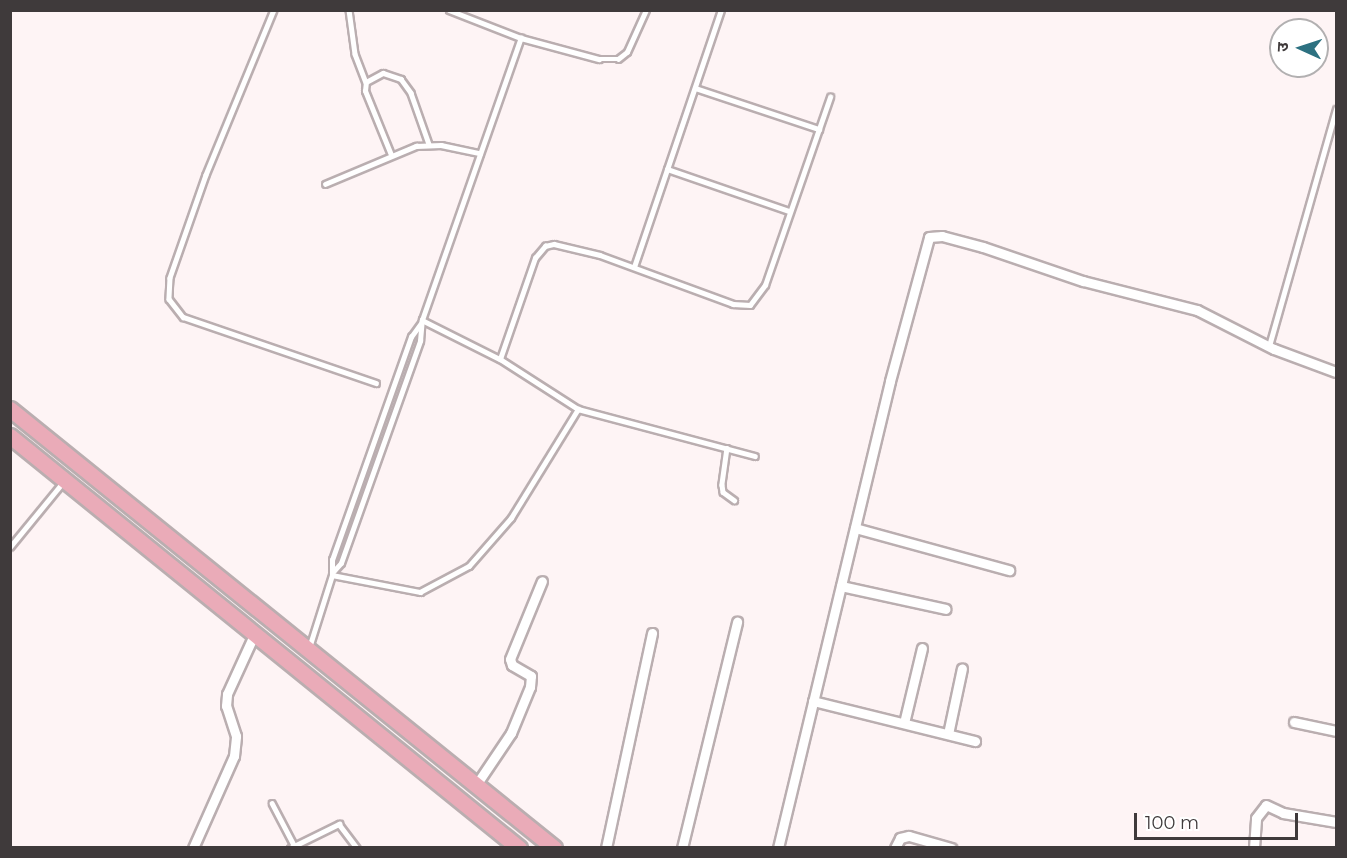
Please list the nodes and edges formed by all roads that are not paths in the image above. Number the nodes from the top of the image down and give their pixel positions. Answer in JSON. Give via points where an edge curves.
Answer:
{"nodes":[{"id":1,"x":274,"y":10,"type":"edge"},
{"id":2,"x":349,"y":10,"type":"edge"},
{"id":3,"x":449,"y":10,"type":"edge"},
{"id":4,"x":646,"y":10,"type":"edge"},
{"id":5,"x":721,"y":10,"type":"edge"},
{"id":6,"x":521,"y":38,"type":"junction"},
{"id":7,"x":366,"y":82,"type":"junction"},
{"id":8,"x":695,"y":88,"type":"junction"},
{"id":9,"x":830,"y":97,"type":"dead end"},
{"id":10,"x":1336,"y":109,"type":"edge"},
{"id":11,"x":819,"y":129,"type":"junction"},
{"id":12,"x":429,"y":144,"type":"junction"},
{"id":13,"x":480,"y":153,"type":"junction"},
{"id":14,"x":391,"y":155,"type":"junction"},
{"id":15,"x":667,"y":169,"type":"junction"},
{"id":16,"x":326,"y":184,"type":"dead end"},
{"id":17,"x":789,"y":211,"type":"junction"},
{"id":18,"x":634,"y":267,"type":"junction"},
{"id":19,"x":422,"y":321,"type":"junction"},
{"id":20,"x":1269,"y":346,"type":"junction"},
{"id":21,"x":500,"y":359,"type":"junction"},
{"id":22,"x":1336,"y":372,"type":"edge"},
{"id":23,"x":376,"y":383,"type":"dead end"},
{"id":24,"x":10,"y":409,"type":"edge"},
{"id":25,"x":578,"y":409,"type":"junction"},
{"id":26,"x":10,"y":436,"type":"edge"},
{"id":27,"x":727,"y":448,"type":"junction"},
{"id":28,"x":755,"y":456,"type":"dead end"},
{"id":29,"x":65,"y":479,"type":"junction"},
{"id":30,"x":734,"y":500,"type":"dead end"},
{"id":31,"x":855,"y":528,"type":"junction"},
{"id":32,"x":10,"y":546,"type":"edge"},
{"id":33,"x":1009,"y":570,"type":"dead end"},
{"id":34,"x":332,"y":574,"type":"junction"},
{"id":35,"x":542,"y":580,"type":"dead end"},
{"id":36,"x":841,"y":586,"type":"junction"},
{"id":37,"x":946,"y":609,"type":"dead end"},
{"id":38,"x":737,"y":622,"type":"dead end"},
{"id":39,"x":652,"y":633,"type":"dead end"},
{"id":40,"x":254,"y":635,"type":"junction"},
{"id":41,"x":922,"y":648,"type":"dead end"},
{"id":42,"x":308,"y":650,"type":"junction"},
{"id":43,"x":962,"y":668,"type":"dead end"},
{"id":44,"x":813,"y":701,"type":"junction"},
{"id":45,"x":1294,"y":722,"type":"dead end"},
{"id":46,"x":904,"y":723,"type":"junction"},
{"id":47,"x":1336,"y":731,"type":"edge"},
{"id":48,"x":948,"y":734,"type":"junction"},
{"id":49,"x":975,"y":741,"type":"dead end"},
{"id":50,"x":476,"y":785,"type":"junction"},
{"id":51,"x":272,"y":803,"type":"dead end"},
{"id":52,"x":1336,"y":822,"type":"edge"},
{"id":53,"x":292,"y":847,"type":"edge"},
{"id":54,"x":193,"y":848,"type":"edge"},
{"id":55,"x":357,"y":848,"type":"edge"},
{"id":56,"x":519,"y":848,"type":"edge"},
{"id":57,"x":554,"y":848,"type":"edge"},
{"id":58,"x":606,"y":848,"type":"edge"},
{"id":59,"x":682,"y":848,"type":"edge"},
{"id":60,"x":778,"y":848,"type":"edge"},
{"id":61,"x":896,"y":848,"type":"edge"},
{"id":62,"x":951,"y":848,"type":"edge"},
{"id":63,"x":1254,"y":848,"type":"edge"}],
"edges":[{"from":1,"to":23,"type":"lane","via":[[202,186],[170,278],[169,299],[183,317]]},
{"from":2,"to":7,"type":"lane","via":[[354,54]]},
{"from":3,"to":6,"type":"lane"},
{"from":4,"to":6,"type":"lane","via":[[627,52],[618,59],[599,59]]},
{"from":5,"to":8,"type":"lane"},
{"from":6,"to":13,"type":"lane"},
{"from":7,"to":12,"type":"lane","via":[[383,73],[401,79],[411,93]]},
{"from":7,"to":14,"type":"lane","via":[[366,100]]},
{"from":8,"to":11,"type":"lane"},
{"from":8,"to":15,"type":"lane"},
{"from":9,"to":11,"type":"lane"},
{"from":10,"to":20,"type":"lane"},
{"from":11,"to":17,"type":"lane"},
{"from":12,"to":13,"type":"lane"},
{"from":12,"to":14,"type":"lane"},
{"from":13,"to":19,"type":"lane"},
{"from":14,"to":16,"type":"lane"},
{"from":15,"to":17,"type":"lane"},
{"from":15,"to":18,"type":"lane"},
{"from":17,"to":18,"type":"lane","via":[[765,285],[750,305],[733,304]]},
{"from":18,"to":21,"type":"lane","via":[[570,247],[545,246],[535,258]]},
{"from":19,"to":21,"type":"lane"},
{"from":19,"to":34,"type":"lane","via":[[403,359],[333,560]]},
{"from":19,"to":34,"type":"lane","via":[[420,341],[341,563]]},
{"from":20,"to":22,"type":"street"},
{"from":20,"to":31,"type":"street","via":[[1197,310],[1104,287],[983,247],[942,236],[929,237]]},
{"from":21,"to":25,"type":"lane"},
{"from":24,"to":42,"type":"highway"},
{"from":25,"to":27,"type":"lane"},
{"from":25,"to":34,"type":"lane","via":[[511,518],[469,566],[420,592]]},
{"from":26,"to":29,"type":"highway"},
{"from":27,"to":28,"type":"lane"},
{"from":27,"to":30,"type":"lane","via":[[722,485],[723,492]]},
{"from":29,"to":32,"type":"lane"},
{"from":29,"to":40,"type":"highway"},
{"from":31,"to":33,"type":"street"},
{"from":31,"to":36,"type":"street"},
{"from":34,"to":42,"type":"lane"},
{"from":35,"to":50,"type":"street","via":[[510,659],[531,676],[531,687],[511,733]]},
{"from":36,"to":37,"type":"street"},
{"from":36,"to":44,"type":"street"},
{"from":38,"to":59,"type":"street"},
{"from":39,"to":58,"type":"street"},
{"from":40,"to":54,"type":"street","via":[[227,694],[226,706],[236,736],[234,756]]},
{"from":40,"to":56,"type":"highway"},
{"from":41,"to":46,"type":"street"},
{"from":42,"to":50,"type":"highway"},
{"from":43,"to":48,"type":"street"},
{"from":44,"to":46,"type":"street"},
{"from":44,"to":60,"type":"street"},
{"from":45,"to":47,"type":"street"},
{"from":46,"to":48,"type":"street"},
{"from":48,"to":49,"type":"street"},
{"from":50,"to":57,"type":"highway"},
{"from":51,"to":53,"type":"lane"},
{"from":52,"to":63,"type":"street","via":[[1283,813],[1266,805],[1256,818]]},
{"from":53,"to":55,"type":"lane","via":[[339,824]]},
{"from":61,"to":62,"type":"street","via":[[900,838],[909,836]]}]}
